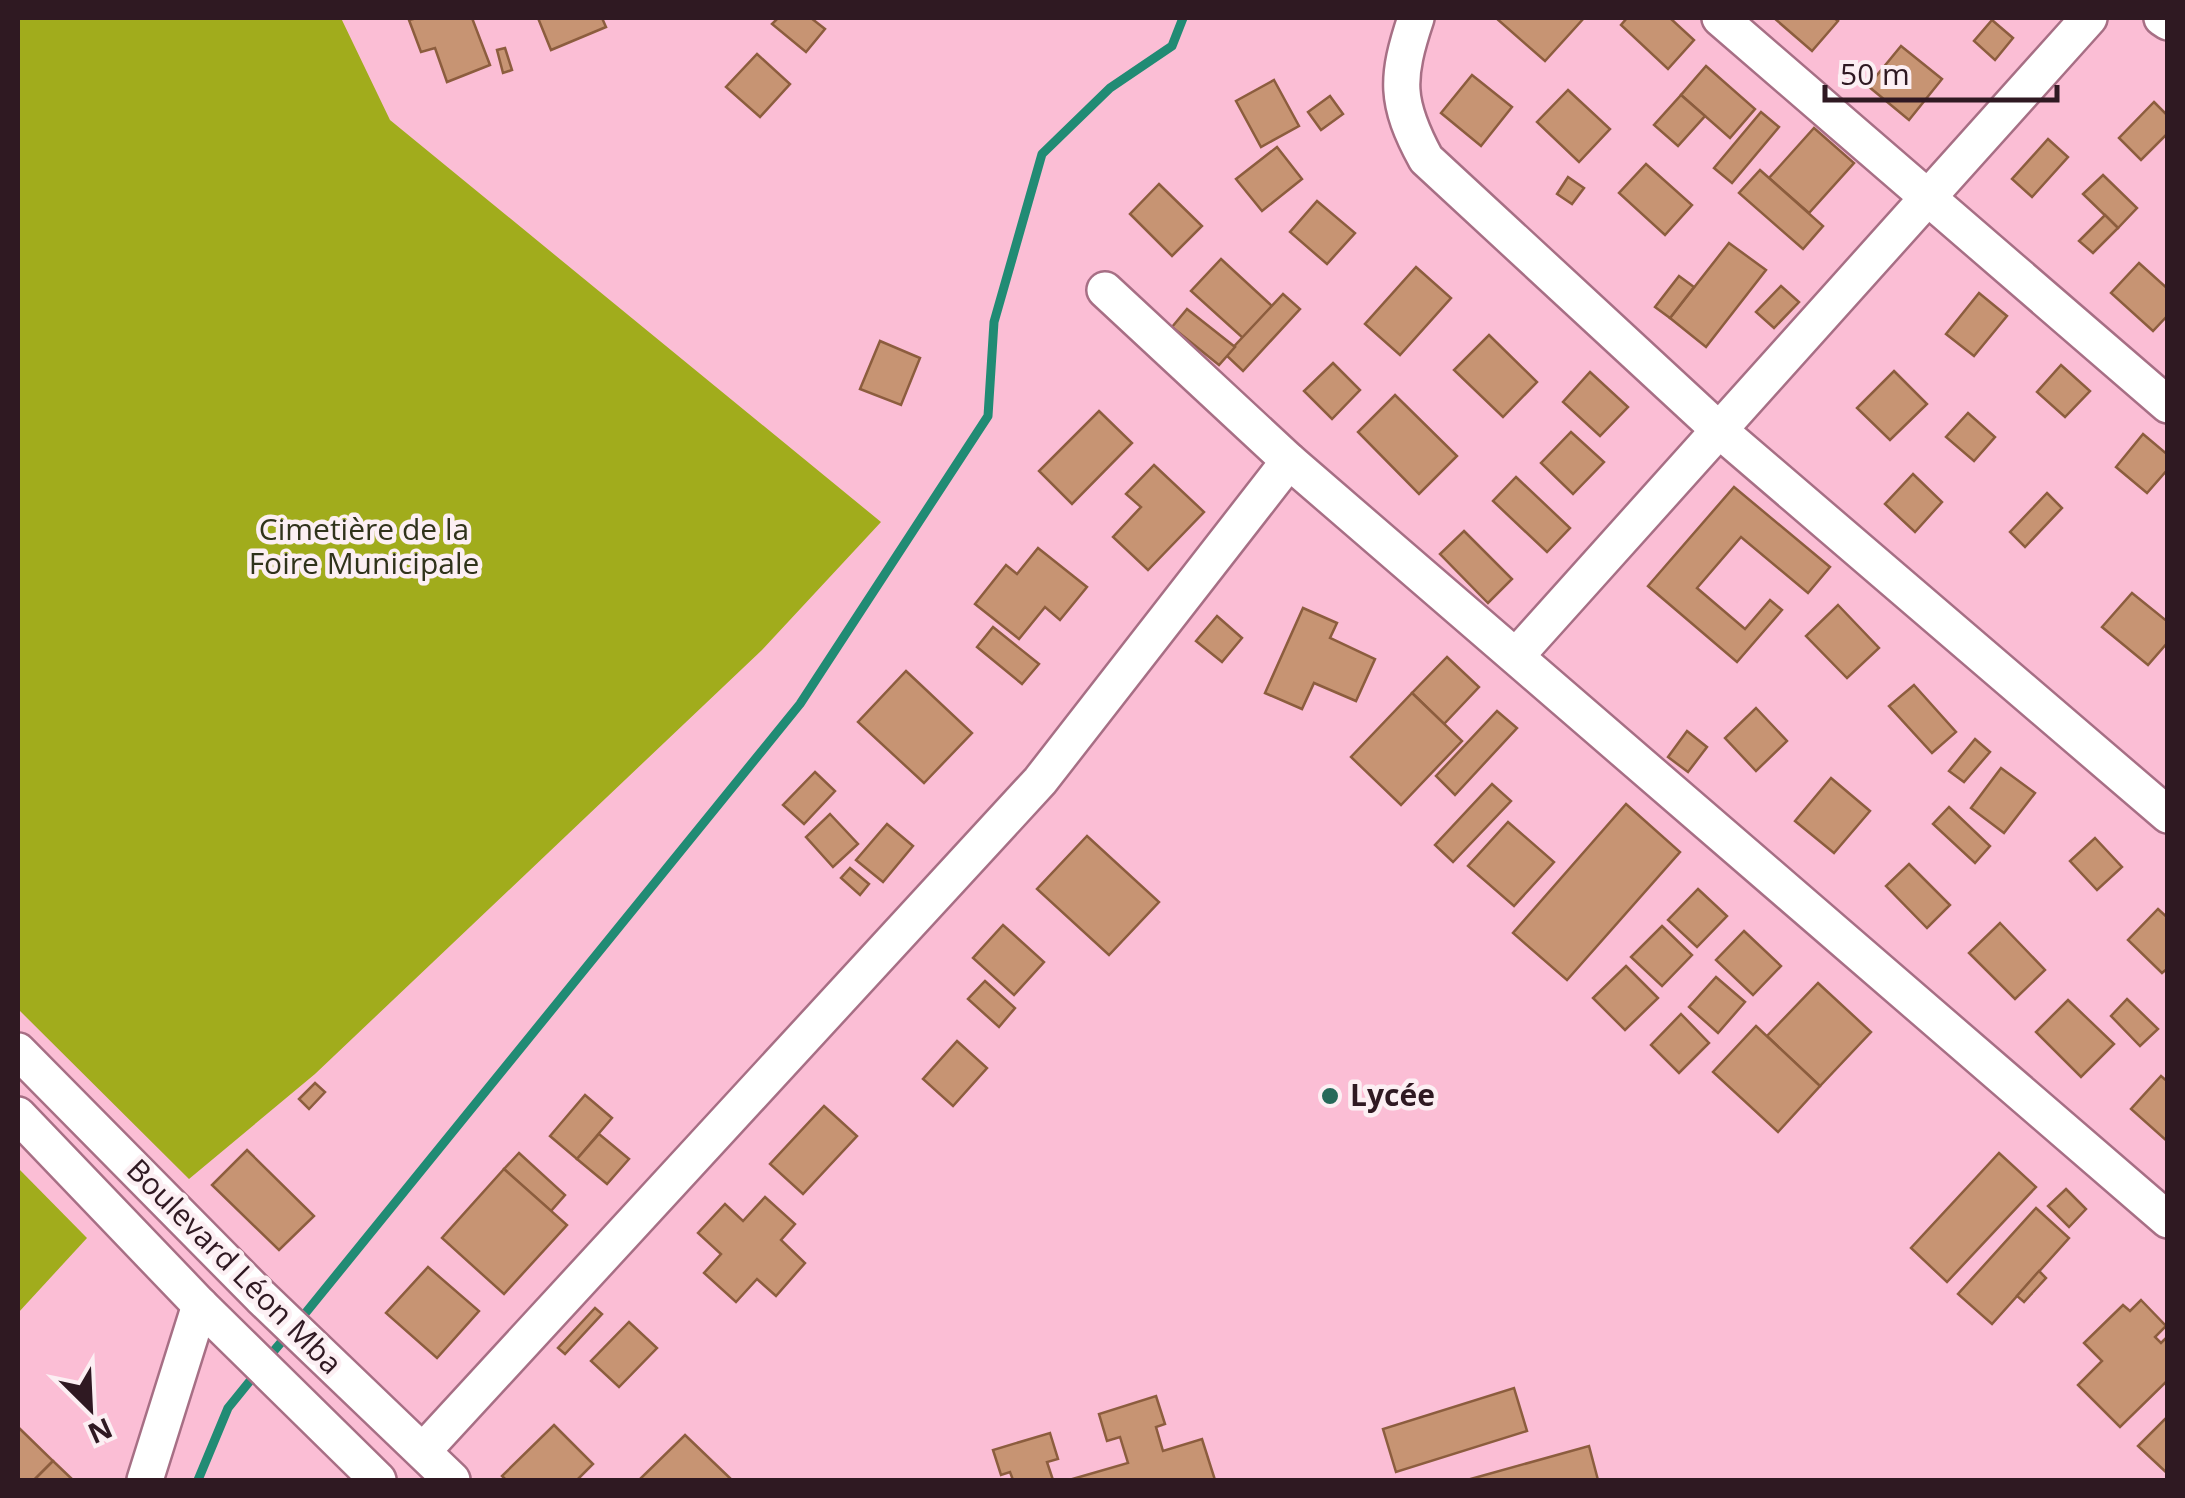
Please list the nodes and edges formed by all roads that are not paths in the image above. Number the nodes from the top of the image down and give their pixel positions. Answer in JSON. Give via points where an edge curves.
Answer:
{"nodes":[{"id":1,"x":1416,"y":18,"type":"edge"},
{"id":2,"x":1720,"y":18,"type":"edge"},
{"id":3,"x":2089,"y":18,"type":"edge"},
{"id":4,"x":1929,"y":196,"type":"junction"},
{"id":5,"x":1105,"y":290,"type":"dead end"},
{"id":6,"x":2168,"y":405,"type":"edge"},
{"id":7,"x":1720,"y":430,"type":"junction"},
{"id":8,"x":1289,"y":460,"type":"junction"},
{"id":9,"x":1517,"y":655,"type":"junction"},
{"id":10,"x":2168,"y":815,"type":"edge"},
{"id":11,"x":18,"y":1050,"type":"edge"},
{"id":12,"x":18,"y":1115,"type":"edge"},
{"id":13,"x":2168,"y":1220,"type":"edge"},
{"id":14,"x":200,"y":1306,"type":"junction"},
{"id":15,"x":423,"y":1451,"type":"junction"},
{"id":16,"x":145,"y":1480,"type":"edge"},
{"id":17,"x":378,"y":1480,"type":"edge"},
{"id":18,"x":452,"y":1480,"type":"edge"}],
"edges":[{"from":1,"to":7,"type":"street","via":[[1399,68],[1404,118],[1426,159]]},
{"from":2,"to":4,"type":"street"},
{"from":3,"to":4,"type":"street"},
{"from":4,"to":6,"type":"street"},
{"from":4,"to":7,"type":"street"},
{"from":5,"to":8,"type":"street"},
{"from":7,"to":9,"type":"street"},
{"from":7,"to":10,"type":"street"},
{"from":8,"to":9,"type":"street"},
{"from":8,"to":15,"type":"street","via":[[1040,781]]},
{"from":9,"to":13,"type":"street"},
{"from":11,"to":15,"type":"street","name":"Boulevard Léon Mba"},
{"from":12,"to":14,"type":"street","name":"Boulevard Léon Mba"},
{"from":14,"to":16,"type":"street"},
{"from":14,"to":17,"type":"street","name":"Boulevard Léon Mba"},
{"from":15,"to":18,"type":"street","name":"Boulevard Léon Mba"}]}
